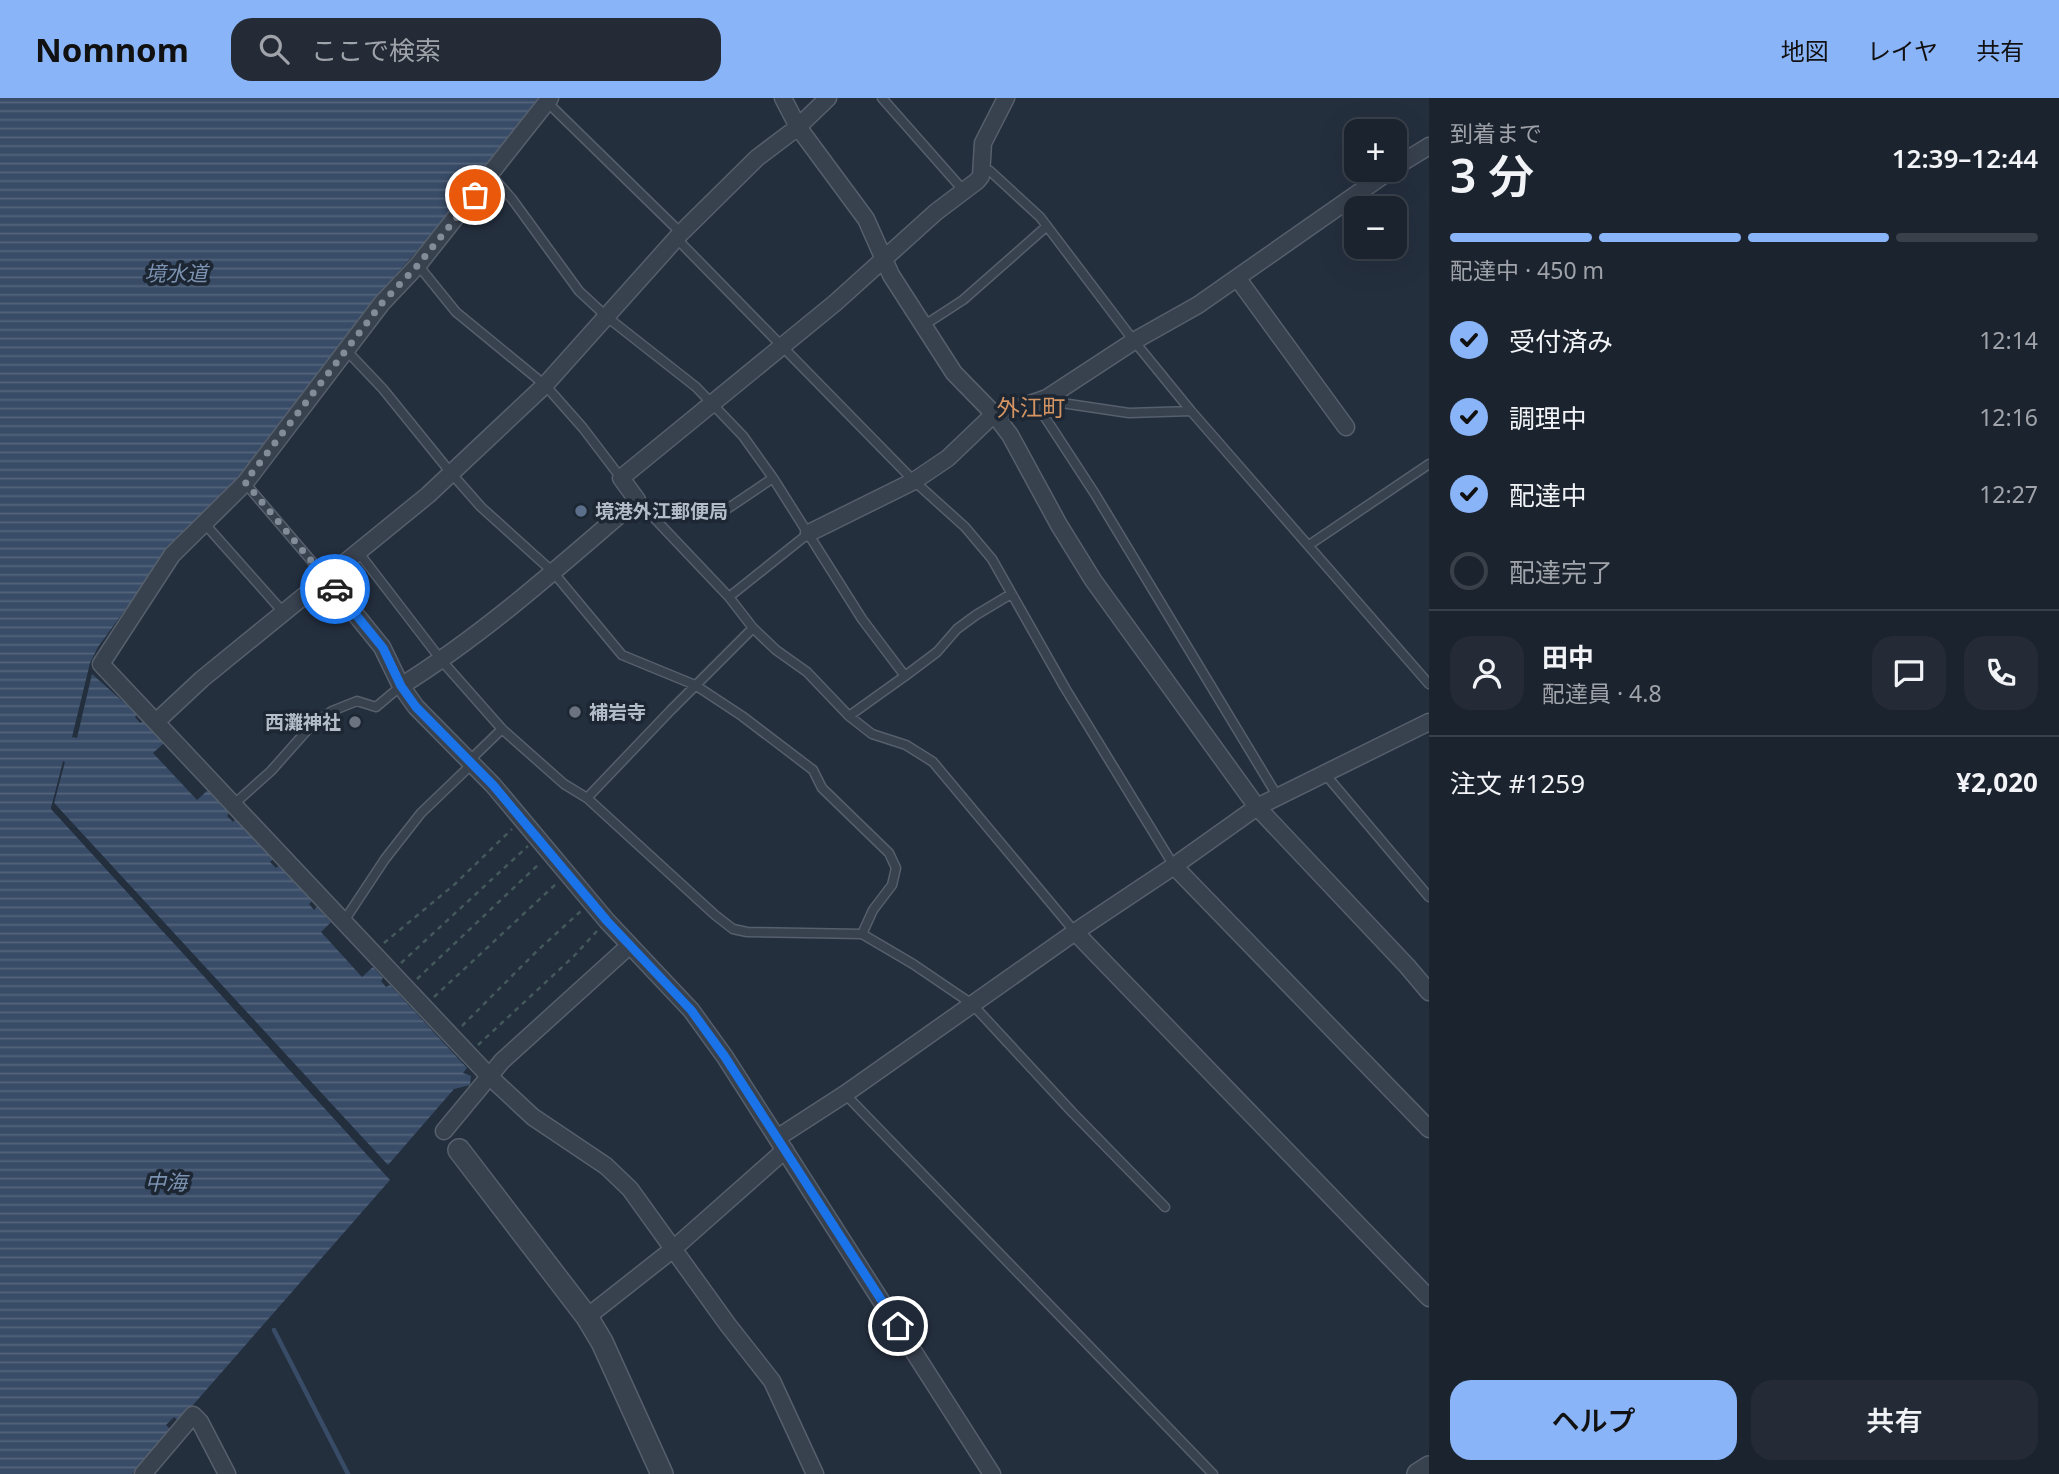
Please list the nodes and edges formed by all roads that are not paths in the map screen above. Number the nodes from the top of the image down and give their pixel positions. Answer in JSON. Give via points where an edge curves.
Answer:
{"nodes":[{"id":1,"x":783,"y":98,"type":"edge"},
{"id":2,"x":828,"y":98,"type":"edge"},
{"id":3,"x":882,"y":98,"type":"edge"},
{"id":4,"x":1006,"y":98,"type":"edge"},
{"id":5,"x":548,"y":100,"type":"edge"},
{"id":6,"x":797,"y":127,"type":"junction"},
{"id":7,"x":1429,"y":146,"type":"edge"},
{"id":8,"x":1407,"y":159,"type":"edge"},
{"id":9,"x":982,"y":170,"type":"junction"},
{"id":10,"x":491,"y":175,"type":"junction"},
{"id":11,"x":1373,"y":182,"type":"edge"},
{"id":12,"x":964,"y":191,"type":"junction"},
{"id":13,"x":1047,"y":226,"type":"junction"},
{"id":14,"x":678,"y":236,"type":"junction"},
{"id":15,"x":884,"y":260,"type":"junction"},
{"id":16,"x":418,"y":265,"type":"junction"},
{"id":17,"x":1238,"y":279,"type":"junction"},
{"id":18,"x":607,"y":317,"type":"junction"},
{"id":19,"x":923,"y":326,"type":"junction"},
{"id":20,"x":1134,"y":341,"type":"junction"},
{"id":21,"x":781,"y":348,"type":"junction"},
{"id":22,"x":346,"y":350,"type":"junction"},
{"id":23,"x":545,"y":384,"type":"junction"},
{"id":24,"x":1041,"y":400,"type":"junction"},
{"id":25,"x":712,"y":404,"type":"junction"},
{"id":26,"x":1191,"y":411,"type":"junction"},
{"id":27,"x":994,"y":414,"type":"junction"},
{"id":28,"x":1346,"y":427,"type":"dead end"},
{"id":29,"x":1429,"y":464,"type":"edge"},
{"id":30,"x":451,"y":474,"type":"junction"},
{"id":31,"x":621,"y":478,"type":"junction"},
{"id":32,"x":773,"y":478,"type":"junction"},
{"id":33,"x":914,"y":481,"type":"junction"},
{"id":34,"x":245,"y":482,"type":"junction"},
{"id":35,"x":636,"y":500,"type":"junction"},
{"id":36,"x":727,"y":509,"type":"dead end"},
{"id":37,"x":204,"y":523,"type":"junction"},
{"id":38,"x":808,"y":533,"type":"junction"},
{"id":39,"x":1309,"y":545,"type":"junction"},
{"id":40,"x":359,"y":553,"type":"junction"},
{"id":41,"x":553,"y":572,"type":"junction"},
{"id":42,"x":327,"y":579,"type":"junction"},
{"id":43,"x":1011,"y":594,"type":"junction"},
{"id":44,"x":729,"y":597,"type":"junction"},
{"id":45,"x":283,"y":612,"type":"junction"},
{"id":46,"x":753,"y":628,"type":"junction"},
{"id":47,"x":442,"y":661,"type":"junction"},
{"id":48,"x":905,"y":676,"type":"junction"},
{"id":49,"x":1429,"y":684,"type":"edge"},
{"id":50,"x":695,"y":685,"type":"junction"},
{"id":51,"x":401,"y":686,"type":"junction"},
{"id":52,"x":849,"y":716,"type":"junction"},
{"id":53,"x":157,"y":721,"type":"junction"},
{"id":54,"x":1429,"y":722,"type":"edge"},
{"id":55,"x":502,"y":729,"type":"junction"},
{"id":56,"x":470,"y":762,"type":"junction"},
{"id":57,"x":1325,"y":774,"type":"junction"},
{"id":58,"x":1278,"y":797,"type":"junction"},
{"id":59,"x":587,"y":798,"type":"junction"},
{"id":60,"x":233,"y":805,"type":"junction"},
{"id":61,"x":1258,"y":807,"type":"junction"},
{"id":62,"x":1174,"y":866,"type":"junction"},
{"id":63,"x":1429,"y":897,"type":"edge"},
{"id":64,"x":344,"y":921,"type":"junction"},
{"id":65,"x":1075,"y":932,"type":"junction"},
{"id":66,"x":862,"y":933,"type":"junction"},
{"id":67,"x":629,"y":946,"type":"junction"},
{"id":68,"x":1429,"y":992,"type":"edge"},
{"id":69,"x":972,"y":1004,"type":"junction"},
{"id":70,"x":489,"y":1077,"type":"junction"},
{"id":71,"x":845,"y":1094,"type":"junction"},
{"id":72,"x":1429,"y":1129,"type":"edge"},
{"id":73,"x":444,"y":1130,"type":"joint"},
{"id":74,"x":781,"y":1144,"type":"junction"},
{"id":75,"x":459,"y":1150,"type":"joint"},
{"id":76,"x":1166,"y":1207,"type":"dead end"},
{"id":77,"x":672,"y":1250,"type":"junction"},
{"id":78,"x":1429,"y":1298,"type":"edge"},
{"id":79,"x":587,"y":1317,"type":"junction"},
{"id":80,"x":1429,"y":1467,"type":"edge"},
{"id":81,"x":143,"y":1474,"type":"edge"},
{"id":82,"x":227,"y":1474,"type":"edge"},
{"id":83,"x":662,"y":1474,"type":"edge"},
{"id":84,"x":815,"y":1474,"type":"edge"},
{"id":85,"x":992,"y":1474,"type":"edge"},
{"id":86,"x":1213,"y":1474,"type":"edge"},
{"id":87,"x":1418,"y":1474,"type":"edge"}],
"edges":[{"from":1,"to":6,"type":"street"},
{"from":2,"to":6,"type":"street"},
{"from":3,"to":12,"type":"lane"},
{"from":4,"to":9,"type":"street","via":[[983,143]]},
{"from":5,"to":10,"type":"street"},
{"from":5,"to":14,"type":"lane"},
{"from":6,"to":14,"type":"street","via":[[757,158]]},
{"from":6,"to":15,"type":"street","via":[[866,219]]},
{"from":7,"to":8,"type":"street"},
{"from":9,"to":12,"type":"street"},
{"from":9,"to":13,"type":"lane","via":[[990,171]]},
{"from":10,"to":16,"type":"street"},
{"from":10,"to":18,"type":"lane","via":[[579,291]]},
{"from":11,"to":17,"type":"street"},
{"from":12,"to":15,"type":"street"},
{"from":13,"to":19,"type":"lane","via":[[963,300]]},
{"from":13,"to":20,"type":"lane"},
{"from":14,"to":18,"type":"street"},
{"from":14,"to":21,"type":"lane"},
{"from":15,"to":19,"type":"street"},
{"from":15,"to":21,"type":"street"},
{"from":16,"to":22,"type":"street"},
{"from":16,"to":23,"type":"lane","via":[[456,312]]},
{"from":17,"to":20,"type":"street"},
{"from":17,"to":28,"type":"street"},
{"from":18,"to":23,"type":"street"},
{"from":18,"to":25,"type":"lane"},
{"from":19,"to":27,"type":"street","via":[[954,373]]},
{"from":20,"to":24,"type":"street"},
{"from":20,"to":26,"type":"lane"},
{"from":21,"to":25,"type":"street"},
{"from":21,"to":33,"type":"lane"},
{"from":22,"to":30,"type":"lane"},
{"from":22,"to":34,"type":"street"},
{"from":23,"to":30,"type":"street"},
{"from":23,"to":31,"type":"lane"},
{"from":24,"to":26,"type":"lane","via":[[1129,413]]},
{"from":24,"to":27,"type":"street"},
{"from":24,"to":58,"type":"lane"},
{"from":25,"to":31,"type":"street"},
{"from":25,"to":32,"type":"lane","via":[[743,436]]},
{"from":26,"to":39,"type":"lane"},
{"from":27,"to":33,"type":"street","via":[[948,458]]},
{"from":27,"to":61,"type":"street","via":[[1093,580]]},
{"from":29,"to":39,"type":"lane"},
{"from":30,"to":40,"type":"street"},
{"from":30,"to":41,"type":"lane"},
{"from":31,"to":35,"type":"street"},
{"from":32,"to":36,"type":"lane"},
{"from":32,"to":38,"type":"lane"},
{"from":33,"to":38,"type":"street"},
{"from":33,"to":43,"type":"lane","via":[[979,542]]},
{"from":34,"to":37,"type":"street"},
{"from":34,"to":42,"type":"lane"},
{"from":35,"to":41,"type":"street"},
{"from":35,"to":44,"type":"lane"},
{"from":37,"to":45,"type":"lane"},
{"from":37,"to":53,"type":"street","via":[[172,555],[101,664]]},
{"from":38,"to":44,"type":"lane"},
{"from":38,"to":48,"type":"lane","via":[[862,619]]},
{"from":39,"to":49,"type":"lane"},
{"from":40,"to":42,"type":"street"},
{"from":40,"to":47,"type":"lane"},
{"from":41,"to":47,"type":"street"},
{"from":41,"to":50,"type":"lane","via":[[622,655]]},
{"from":42,"to":45,"type":"street"},
{"from":42,"to":51,"type":"street","via":[[383,648]]},
{"from":43,"to":48,"type":"lane","via":[[957,629],[937,652]]},
{"from":43,"to":62,"type":"lane"},
{"from":44,"to":46,"type":"lane"},
{"from":45,"to":53,"type":"street"},
{"from":46,"to":50,"type":"lane"},
{"from":46,"to":52,"type":"lane","via":[[807,671]]},
{"from":47,"to":51,"type":"street"},
{"from":47,"to":55,"type":"lane"},
{"from":48,"to":52,"type":"lane"},
{"from":50,"to":59,"type":"lane"},
{"from":50,"to":66,"type":"lane","via":[[813,770],[822,788],[890,853],[896,868],[892,885]]},
{"from":51,"to":56,"type":"street"},
{"from":51,"to":60,"type":"lane","via":[[376,707],[357,701],[332,711],[310,727]]},
{"from":52,"to":65,"type":"lane","via":[[872,734],[905,745],[933,762]]},
{"from":53,"to":60,"type":"street"},
{"from":54,"to":57,"type":"street"},
{"from":55,"to":56,"type":"lane"},
{"from":55,"to":59,"type":"lane","via":[[564,784]]},
{"from":56,"to":64,"type":"lane","via":[[421,813]]},
{"from":56,"to":67,"type":"street"},
{"from":57,"to":58,"type":"street"},
{"from":57,"to":63,"type":"lane"},
{"from":58,"to":61,"type":"street"},
{"from":59,"to":66,"type":"lane","via":[[733,929]]},
{"from":60,"to":64,"type":"street"},
{"from":61,"to":62,"type":"street"},
{"from":61,"to":68,"type":"street"},
{"from":62,"to":65,"type":"street"},
{"from":62,"to":72,"type":"street"},
{"from":64,"to":70,"type":"street"},
{"from":65,"to":69,"type":"street"},
{"from":65,"to":78,"type":"street"},
{"from":66,"to":69,"type":"lane"},
{"from":67,"to":70,"type":"street"},
{"from":67,"to":74,"type":"street","via":[[691,1010]]},
{"from":69,"to":71,"type":"street"},
{"from":69,"to":76,"type":"lane"},
{"from":70,"to":73,"type":"street"},
{"from":70,"to":77,"type":"street","via":[[533,1116],[606,1166],[630,1189]]},
{"from":71,"to":74,"type":"street"},
{"from":71,"to":86,"type":"lane"},
{"from":73,"to":75,"type":"lane"},
{"from":74,"to":77,"type":"street"},
{"from":74,"to":85,"type":"street"},
{"from":75,"to":79,"type":"street"},
{"from":77,"to":79,"type":"street"},
{"from":77,"to":84,"type":"street","via":[[772,1381]]},
{"from":79,"to":83,"type":"street"},
{"from":80,"to":87,"type":"street"},
{"from":81,"to":82,"type":"street","via":[[193,1415]]}]}
